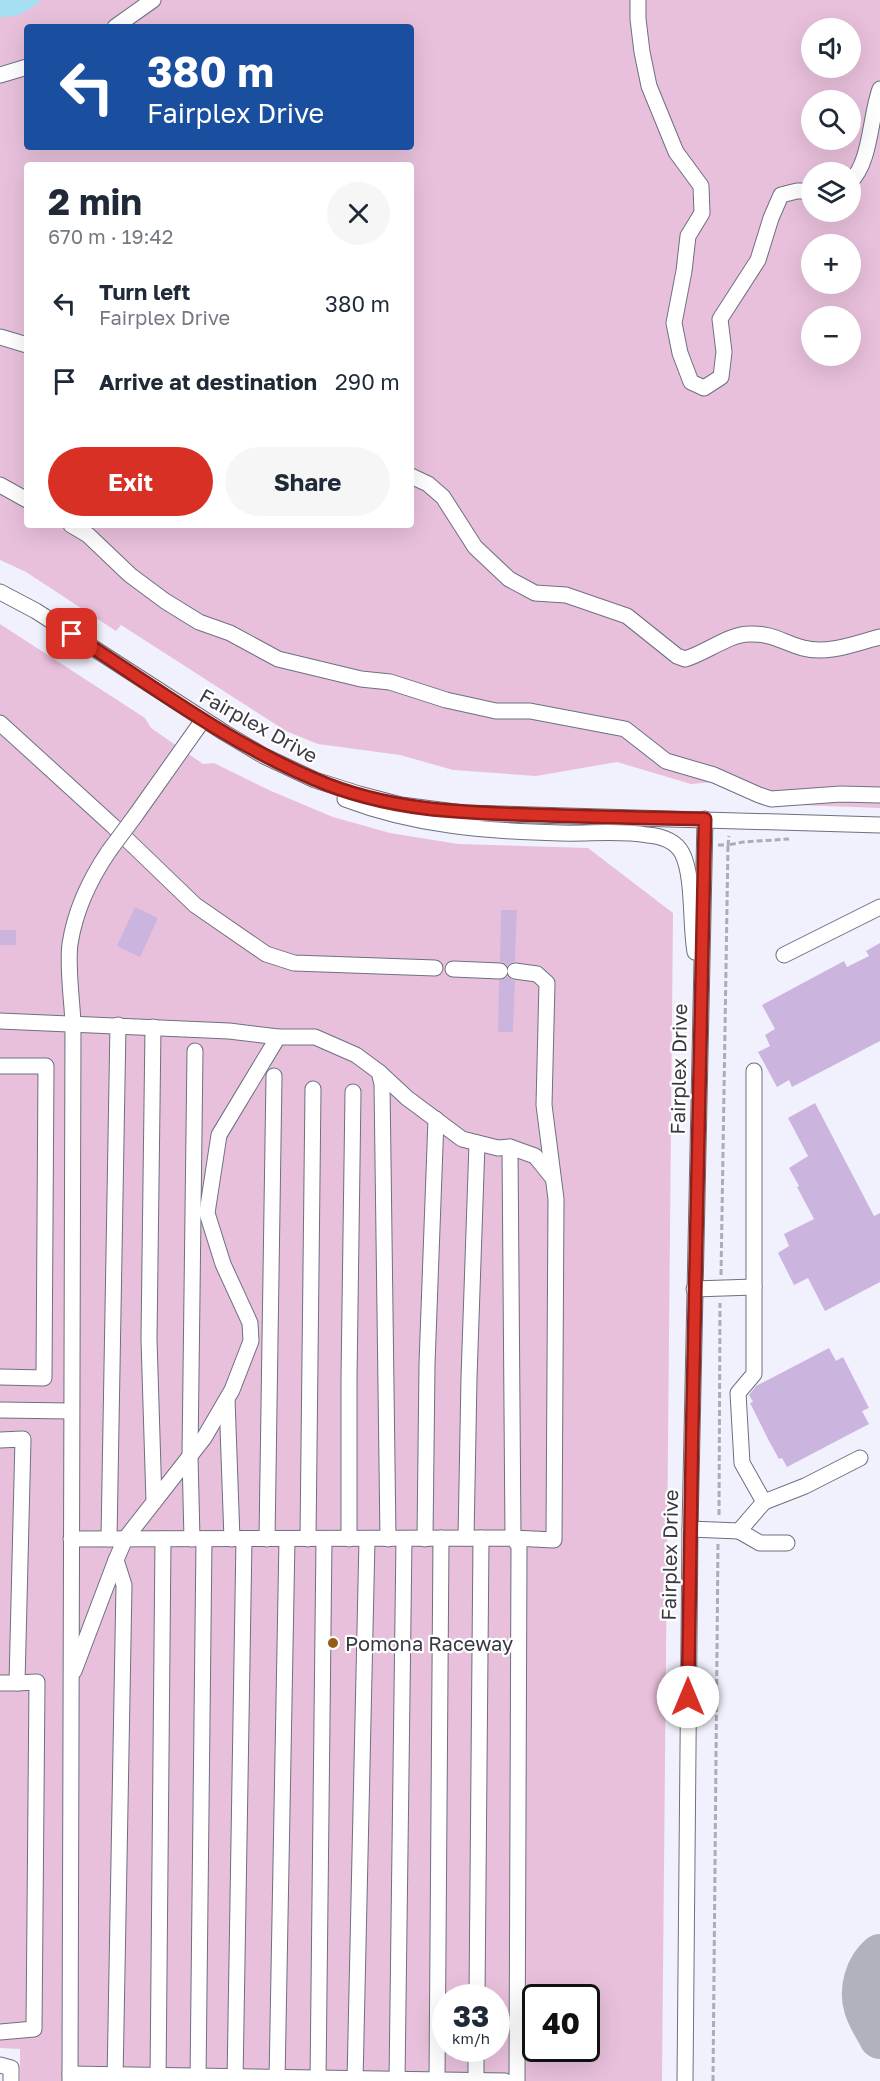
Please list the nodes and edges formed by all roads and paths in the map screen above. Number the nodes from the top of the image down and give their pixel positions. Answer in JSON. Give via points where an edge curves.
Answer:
{"nodes":[{"id":1,"x":153,"y":0,"type":"edge"},
{"id":2,"x":638,"y":0,"type":"edge"},
{"id":3,"x":119,"y":24,"type":"edge"},
{"id":4,"x":24,"y":68,"type":"edge"},
{"id":5,"x":0,"y":75,"type":"edge"},
{"id":6,"x":880,"y":89,"type":"edge"},
{"id":7,"x":861,"y":168,"type":"edge"},
{"id":8,"x":801,"y":191,"type":"edge"},
{"id":9,"x":0,"y":337,"type":"edge"},
{"id":10,"x":24,"y":344,"type":"edge"},
{"id":11,"x":414,"y":477,"type":"edge"},
{"id":12,"x":0,"y":485,"type":"edge"},
{"id":13,"x":24,"y":498,"type":"edge"},
{"id":14,"x":76,"y":528,"type":"edge"},
{"id":15,"x":0,"y":592,"type":"edge"},
{"id":16,"x":880,"y":637,"type":"edge"},
{"id":17,"x":203,"y":720,"type":"junction"},
{"id":18,"x":0,"y":723,"type":"edge"},
{"id":19,"x":264,"y":756,"type":"junction"},
{"id":20,"x":880,"y":795,"type":"edge"},
{"id":21,"x":705,"y":819,"type":"junction"},
{"id":22,"x":880,"y":825,"type":"edge"},
{"id":23,"x":793,"y":839,"type":"dead end"},
{"id":24,"x":880,"y":907,"type":"edge"},
{"id":25,"x":784,"y":955,"type":"dead end"},
{"id":26,"x":435,"y":968,"type":"dead end"},
{"id":27,"x":453,"y":969,"type":"dead end"},
{"id":28,"x":701,"y":990,"type":"junction"},
{"id":29,"x":0,"y":1021,"type":"edge"},
{"id":30,"x":73,"y":1023,"type":"junction"},
{"id":31,"x":118,"y":1025,"type":"junction"},
{"id":32,"x":153,"y":1027,"type":"junction"},
{"id":33,"x":278,"y":1037,"type":"junction"},
{"id":34,"x":195,"y":1052,"type":"dead end"},
{"id":35,"x":0,"y":1066,"type":"edge"},
{"id":36,"x":754,"y":1071,"type":"dead end"},
{"id":37,"x":379,"y":1072,"type":"junction"},
{"id":38,"x":274,"y":1076,"type":"dead end"},
{"id":39,"x":313,"y":1089,"type":"dead end"},
{"id":40,"x":353,"y":1092,"type":"dead end"},
{"id":41,"x":436,"y":1119,"type":"junction"},
{"id":42,"x":477,"y":1143,"type":"junction"},
{"id":43,"x":510,"y":1147,"type":"junction"},
{"id":44,"x":553,"y":1179,"type":"junction"},
{"id":45,"x":754,"y":1287,"type":"junction"},
{"id":46,"x":721,"y":1288,"type":"junction"},
{"id":47,"x":694,"y":1289,"type":"junction"},
{"id":48,"x":0,"y":1377,"type":"edge"},
{"id":49,"x":227,"y":1398,"type":"junction"},
{"id":50,"x":0,"y":1410,"type":"edge"},
{"id":51,"x":71,"y":1411,"type":"junction"},
{"id":52,"x":0,"y":1440,"type":"edge"},
{"id":53,"x":190,"y":1456,"type":"junction"},
{"id":54,"x":860,"y":1458,"type":"dead end"},
{"id":55,"x":154,"y":1502,"type":"junction"},
{"id":56,"x":764,"y":1502,"type":"junction"},
{"id":57,"x":690,"y":1529,"type":"junction"},
{"id":58,"x":718,"y":1531,"type":"junction"},
{"id":59,"x":740,"y":1531,"type":"junction"},
{"id":60,"x":441,"y":1538,"type":"junction"},
{"id":61,"x":474,"y":1538,"type":"junction"},
{"id":62,"x":513,"y":1538,"type":"junction"},
{"id":63,"x":71,"y":1539,"type":"junction"},
{"id":64,"x":109,"y":1539,"type":"junction"},
{"id":65,"x":125,"y":1539,"type":"junction"},
{"id":66,"x":163,"y":1539,"type":"junction"},
{"id":67,"x":198,"y":1539,"type":"junction"},
{"id":68,"x":238,"y":1539,"type":"junction"},
{"id":69,"x":267,"y":1539,"type":"junction"},
{"id":70,"x":287,"y":1539,"type":"junction"},
{"id":71,"x":308,"y":1539,"type":"junction"},
{"id":72,"x":324,"y":1539,"type":"junction"},
{"id":73,"x":350,"y":1539,"type":"junction"},
{"id":74,"x":367,"y":1539,"type":"junction"},
{"id":75,"x":396,"y":1539,"type":"junction"},
{"id":76,"x":425,"y":1539,"type":"junction"},
{"id":77,"x":788,"y":1543,"type":"dead end"},
{"id":78,"x":116,"y":1560,"type":"junction"},
{"id":79,"x":70,"y":1680,"type":"junction"},
{"id":80,"x":0,"y":1683,"type":"edge"},
{"id":81,"x":17,"y":1683,"type":"junction"},
{"id":82,"x":477,"y":1984,"type":"edge"},
{"id":83,"x":0,"y":2032,"type":"edge"},
{"id":84,"x":476,"y":2062,"type":"edge"},
{"id":85,"x":0,"y":2065,"type":"edge"},
{"id":86,"x":70,"y":2078,"type":"edge"},
{"id":87,"x":115,"y":2078,"type":"edge"},
{"id":88,"x":158,"y":2078,"type":"edge"},
{"id":89,"x":198,"y":2078,"type":"edge"},
{"id":90,"x":235,"y":2079,"type":"edge"},
{"id":91,"x":277,"y":2079,"type":"edge"},
{"id":92,"x":318,"y":2079,"type":"edge"},
{"id":93,"x":355,"y":2080,"type":"edge"},
{"id":94,"x":397,"y":2080,"type":"edge"},
{"id":95,"x":437,"y":2080,"type":"edge"},
{"id":96,"x":11,"y":2081,"type":"edge"},
{"id":97,"x":476,"y":2081,"type":"edge"},
{"id":98,"x":505,"y":2081,"type":"edge"},
{"id":99,"x":516,"y":2081,"type":"edge"},
{"id":100,"x":685,"y":2081,"type":"edge"},
{"id":101,"x":713,"y":2081,"type":"edge"}],
"edges":[{"from":1,"to":3,"type":"street"},
{"from":2,"to":8,"type":"street","via":[[649,86],[675,152],[701,186],[702,213],[688,236],[674,323],[691,382],[704,388],[721,378],[724,352],[720,319],[758,260],[782,195]]},
{"from":4,"to":5,"type":"street"},
{"from":6,"to":7,"type":"street"},
{"from":9,"to":10,"type":"street"},
{"from":11,"to":16,"type":"street","via":[[443,497],[475,547],[509,579],[535,593],[566,595],[627,616],[685,659],[747,634],[827,650]]},
{"from":12,"to":13,"type":"street"},
{"from":14,"to":20,"type":"street","via":[[165,601],[199,622],[230,633],[278,659],[390,682],[496,711],[530,711],[625,729],[666,761],[714,775],[771,799]]},
{"from":15,"to":17,"type":"street","name":"Fairplex Drive","via":[[36,611]]},
{"from":17,"to":19,"type":"street","name":"Fairplex Drive"},
{"from":17,"to":30,"type":"street","bridge":true,"via":[[94,873],[70,945]]},
{"from":18,"to":26,"type":"street","via":[[195,905],[266,954],[294,963]]},
{"from":19,"to":21,"type":"street","name":"Fairplex Drive","via":[[315,780],[433,810]]},
{"from":19,"to":28,"type":"street","via":[[284,776],[372,809],[433,824],[528,832],[645,834],[668,839],[682,853],[688,873]]},
{"from":21,"to":22,"type":"street"},
{"from":21,"to":28,"type":"street","name":"Fairplex Drive"},
{"from":23,"to":46,"type":"path","via":[[728,845]]},
{"from":24,"to":25,"type":"street"},
{"from":27,"to":44,"type":"street","via":[[537,974],[547,982],[544,1105]]},
{"from":28,"to":47,"type":"street","name":"Fairplex Drive"},
{"from":29,"to":30,"type":"street"},
{"from":30,"to":31,"type":"street"},
{"from":30,"to":51,"type":"street"},
{"from":31,"to":32,"type":"street"},
{"from":31,"to":64,"type":"street"},
{"from":32,"to":33,"type":"street"},
{"from":32,"to":55,"type":"street","via":[[149,1339]]},
{"from":33,"to":37,"type":"street","via":[[315,1037],[356,1055]]},
{"from":33,"to":49,"type":"street","via":[[219,1135],[207,1213],[223,1264],[250,1323],[251,1341]]},
{"from":34,"to":53,"type":"street"},
{"from":35,"to":48,"type":"street","via":[[46,1066],[44,1378]]},
{"from":36,"to":45,"type":"street"},
{"from":37,"to":41,"type":"street"},
{"from":37,"to":75,"type":"street"},
{"from":38,"to":69,"type":"street"},
{"from":39,"to":71,"type":"street"},
{"from":40,"to":73,"type":"street"},
{"from":41,"to":42,"type":"street","via":[[462,1139]]},
{"from":41,"to":76,"type":"street"},
{"from":42,"to":43,"type":"street"},
{"from":42,"to":61,"type":"street","via":[[469,1378]]},
{"from":43,"to":44,"type":"street","via":[[535,1156]]},
{"from":43,"to":62,"type":"street"},
{"from":44,"to":62,"type":"street","via":[[554,1540]]},
{"from":45,"to":46,"type":"street"},
{"from":45,"to":56,"type":"street","via":[[754,1374],[738,1393],[742,1463]]},
{"from":46,"to":47,"type":"street"},
{"from":46,"to":58,"type":"path"},
{"from":47,"to":57,"type":"street","name":"Fairplex Drive"},
{"from":49,"to":53,"type":"street"},
{"from":49,"to":68,"type":"street"},
{"from":50,"to":51,"type":"street"},
{"from":51,"to":63,"type":"street"},
{"from":52,"to":81,"type":"street","via":[[23,1439]]},
{"from":53,"to":55,"type":"street"},
{"from":53,"to":67,"type":"street"},
{"from":54,"to":56,"type":"street"},
{"from":55,"to":65,"type":"street"},
{"from":56,"to":59,"type":"street"},
{"from":57,"to":58,"type":"street"},
{"from":57,"to":100,"type":"street","name":"Fairplex Drive"},
{"from":58,"to":59,"type":"street"},
{"from":58,"to":101,"type":"path"},
{"from":59,"to":77,"type":"street","via":[[760,1544]]},
{"from":60,"to":61,"type":"street"},
{"from":60,"to":76,"type":"street"},
{"from":60,"to":95,"type":"street"},
{"from":61,"to":62,"type":"street"},
{"from":61,"to":82,"type":"street"},
{"from":62,"to":99,"type":"street","via":[[519,1546]]},
{"from":63,"to":64,"type":"street"},
{"from":63,"to":79,"type":"street"},
{"from":64,"to":65,"type":"street"},
{"from":65,"to":66,"type":"street"},
{"from":65,"to":78,"type":"street"},
{"from":66,"to":67,"type":"street"},
{"from":66,"to":88,"type":"street"},
{"from":67,"to":68,"type":"street"},
{"from":67,"to":89,"type":"street"},
{"from":68,"to":69,"type":"street"},
{"from":68,"to":90,"type":"street"},
{"from":69,"to":70,"type":"street"},
{"from":70,"to":71,"type":"street"},
{"from":70,"to":91,"type":"street"},
{"from":71,"to":72,"type":"street"},
{"from":72,"to":73,"type":"street"},
{"from":72,"to":92,"type":"street"},
{"from":73,"to":74,"type":"street"},
{"from":74,"to":75,"type":"street"},
{"from":74,"to":93,"type":"street"},
{"from":75,"to":76,"type":"street"},
{"from":75,"to":94,"type":"street"},
{"from":78,"to":79,"type":"street"},
{"from":78,"to":87,"type":"street","via":[[124,1585]]},
{"from":79,"to":86,"type":"street"},
{"from":80,"to":81,"type":"street"},
{"from":81,"to":83,"type":"street","via":[[37,1682],[34,2029]]},
{"from":84,"to":97,"type":"street"},
{"from":85,"to":96,"type":"street","via":[[11,2068]]},
{"from":86,"to":87,"type":"street"},
{"from":87,"to":88,"type":"street"},
{"from":88,"to":89,"type":"street"},
{"from":89,"to":90,"type":"street"},
{"from":90,"to":91,"type":"street"},
{"from":91,"to":92,"type":"street"},
{"from":92,"to":93,"type":"street"},
{"from":93,"to":94,"type":"street"},
{"from":94,"to":95,"type":"street"},
{"from":95,"to":97,"type":"street"},
{"from":97,"to":98,"type":"street"}]}
